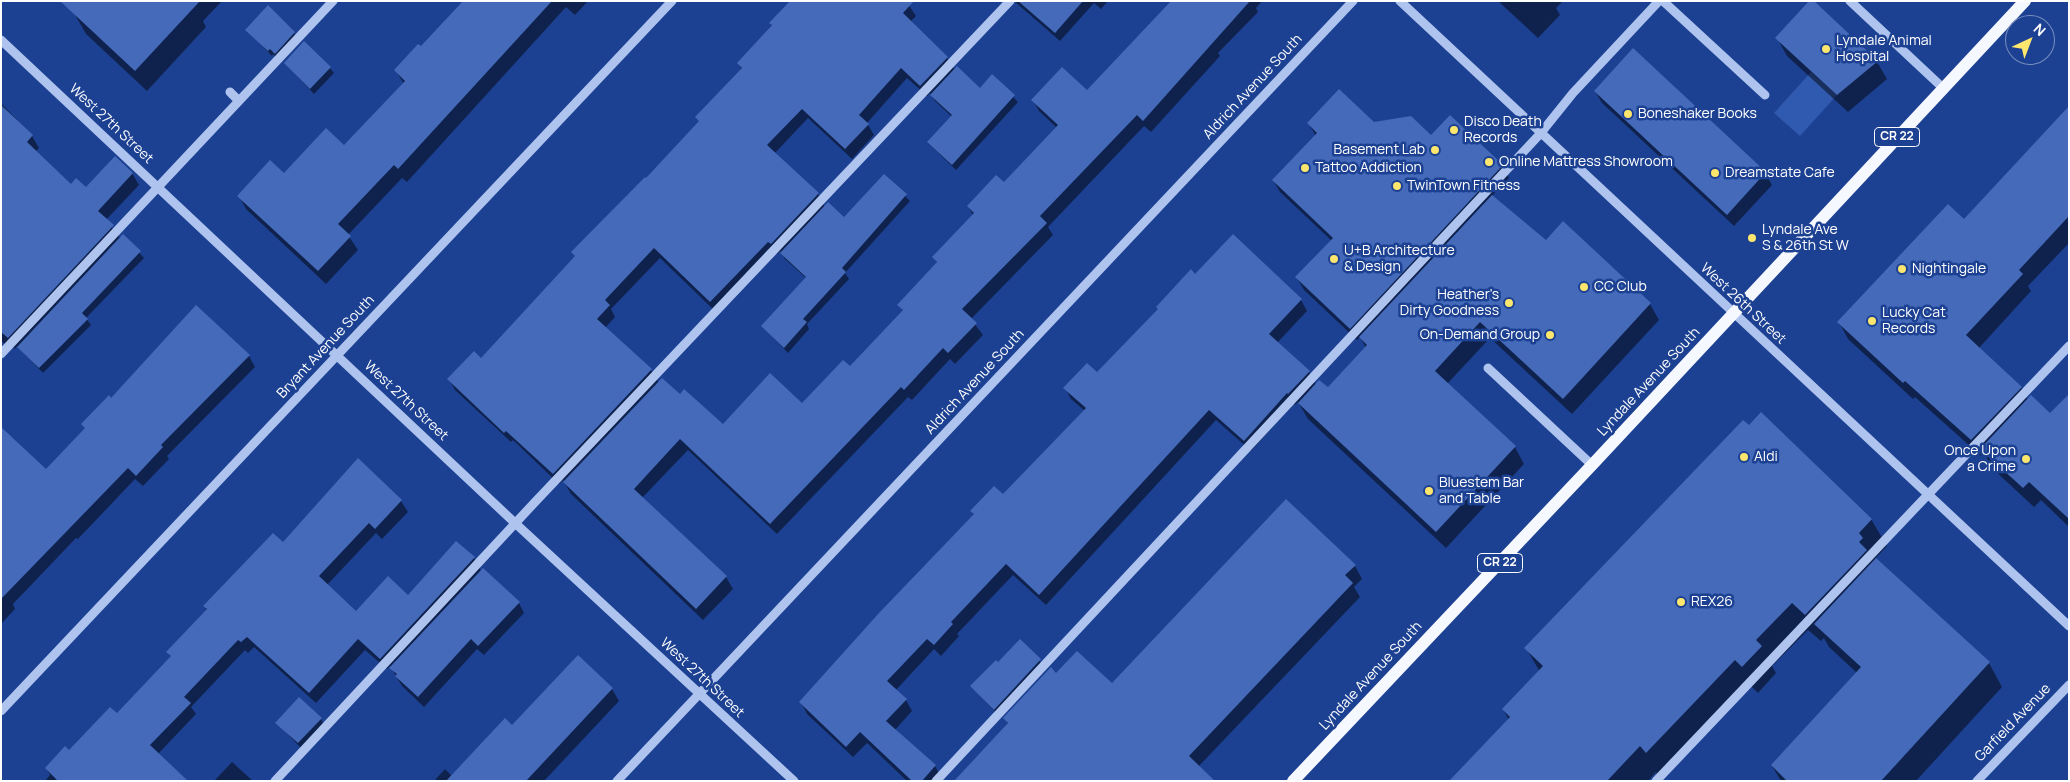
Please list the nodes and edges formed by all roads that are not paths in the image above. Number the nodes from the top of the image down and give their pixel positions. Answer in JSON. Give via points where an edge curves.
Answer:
{"nodes":[{"id":1,"x":333,"y":1,"type":"edge"},
{"id":2,"x":672,"y":1,"type":"edge"},
{"id":3,"x":1010,"y":1,"type":"edge"},
{"id":4,"x":1353,"y":1,"type":"edge"},
{"id":5,"x":1400,"y":1,"type":"edge"},
{"id":6,"x":1659,"y":1,"type":"edge"},
{"id":7,"x":1663,"y":1,"type":"edge"},
{"id":8,"x":1850,"y":1,"type":"edge"},
{"id":9,"x":2025,"y":1,"type":"edge"},
{"id":10,"x":1,"y":40,"type":"edge"},
{"id":11,"x":1943,"y":88,"type":"junction"},
{"id":12,"x":230,"y":92,"type":"dead end"},
{"id":13,"x":1765,"y":95,"type":"dead end"},
{"id":14,"x":240,"y":101,"type":"junction"},
{"id":15,"x":1540,"y":134,"type":"junction"},
{"id":16,"x":158,"y":188,"type":"junction"},
{"id":17,"x":1734,"y":314,"type":"junction"},
{"id":18,"x":2069,"y":346,"type":"edge"},
{"id":19,"x":1,"y":354,"type":"edge"},
{"id":20,"x":337,"y":355,"type":"junction"},
{"id":21,"x":1488,"y":368,"type":"dead end"},
{"id":22,"x":1592,"y":465,"type":"junction"},
{"id":23,"x":1929,"y":496,"type":"junction"},
{"id":24,"x":515,"y":523,"type":"junction"},
{"id":25,"x":2069,"y":626,"type":"edge"},
{"id":26,"x":2069,"y":685,"type":"edge"},
{"id":27,"x":699,"y":694,"type":"junction"},
{"id":28,"x":1,"y":712,"type":"edge"},
{"id":29,"x":275,"y":781,"type":"edge"},
{"id":30,"x":617,"y":781,"type":"edge"},
{"id":31,"x":794,"y":781,"type":"edge"},
{"id":32,"x":936,"y":781,"type":"edge"},
{"id":33,"x":1293,"y":781,"type":"edge"},
{"id":34,"x":1656,"y":781,"type":"edge"},
{"id":35,"x":1977,"y":781,"type":"edge"}],
"edges":[{"from":1,"to":14,"type":"street"},
{"from":2,"to":20,"type":"street","name":"Bryant Avenue South"},
{"from":3,"to":24,"type":"street"},
{"from":4,"to":27,"type":"street","name":"Aldrich Avenue South"},
{"from":5,"to":15,"type":"street","name":"West 26th Street"},
{"from":6,"to":15,"type":"street","via":[[1567,100]]},
{"from":7,"to":13,"type":"street"},
{"from":8,"to":11,"type":"street"},
{"from":9,"to":11,"type":"main road","name":"Lyndale Avenue South","number":"CR 22"},
{"from":10,"to":16,"type":"street","name":"West 27th Street"},
{"from":11,"to":17,"type":"main road","name":"Lyndale Avenue South","number":"CR 22"},
{"from":12,"to":14,"type":"street"},
{"from":14,"to":16,"type":"street"},
{"from":15,"to":17,"type":"street","name":"West 26th Street"},
{"from":15,"to":32,"type":"street"},
{"from":16,"to":19,"type":"street"},
{"from":16,"to":20,"type":"street","name":"West 27th Street"},
{"from":17,"to":22,"type":"main road","name":"Lyndale Avenue South","number":"CR 22"},
{"from":17,"to":23,"type":"street","name":"West 26th Street"},
{"from":18,"to":23,"type":"street"},
{"from":20,"to":24,"type":"street","name":"West 27th Street"},
{"from":20,"to":28,"type":"street","name":"Bryant Avenue South"},
{"from":21,"to":22,"type":"street"},
{"from":22,"to":33,"type":"main road","name":"Lyndale Avenue South","number":"CR 22"},
{"from":23,"to":25,"type":"street","name":"West 26th Street"},
{"from":23,"to":34,"type":"street"},
{"from":24,"to":27,"type":"street","name":"West 27th Street"},
{"from":24,"to":29,"type":"street"},
{"from":26,"to":35,"type":"street","name":"Garfield Avenue"},
{"from":27,"to":30,"type":"street","name":"Aldrich Avenue South"},
{"from":27,"to":31,"type":"street","name":"West 27th Street"}]}
